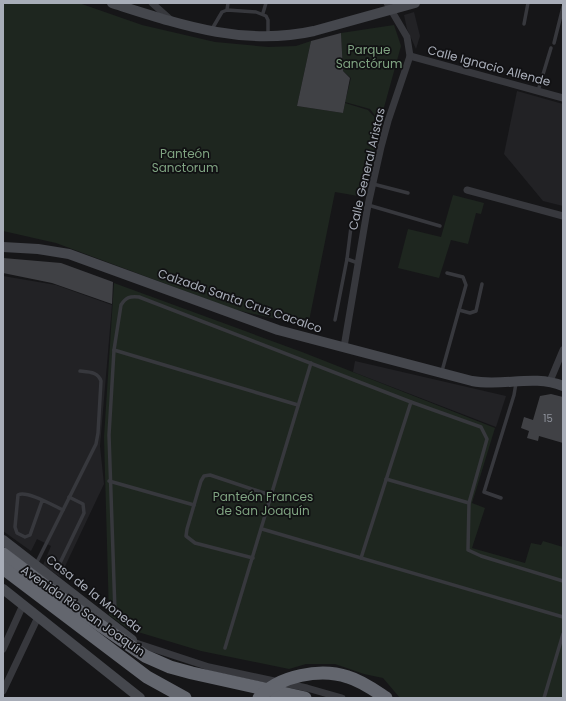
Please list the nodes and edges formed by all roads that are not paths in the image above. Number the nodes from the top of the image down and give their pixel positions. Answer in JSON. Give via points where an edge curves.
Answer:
{"nodes":[{"id":1,"x":112,"y":3,"type":"edge"},
{"id":2,"x":152,"y":3,"type":"edge"},
{"id":3,"x":228,"y":3,"type":"edge"},
{"id":4,"x":266,"y":3,"type":"edge"},
{"id":5,"x":415,"y":3,"type":"edge"},
{"id":6,"x":528,"y":3,"type":"edge"},
{"id":7,"x":390,"y":7,"type":"edge"},
{"id":8,"x":563,"y":7,"type":"edge"},
{"id":9,"x":227,"y":10,"type":"junction"},
{"id":10,"x":262,"y":13,"type":"junction"},
{"id":11,"x":175,"y":23,"type":"junction"},
{"id":12,"x":524,"y":24,"type":"dead end"},
{"id":13,"x":210,"y":32,"type":"junction"},
{"id":14,"x":268,"y":37,"type":"junction"},
{"id":15,"x":554,"y":43,"type":"dead end"},
{"id":16,"x":551,"y":48,"type":"dead end"},
{"id":17,"x":410,"y":56,"type":"junction"},
{"id":18,"x":538,"y":91,"type":"junction"},
{"id":19,"x":563,"y":98,"type":"edge"},
{"id":20,"x":373,"y":184,"type":"junction"},
{"id":21,"x":467,"y":190,"type":"dead end"},
{"id":22,"x":408,"y":193,"type":"dead end"},
{"id":23,"x":368,"y":205,"type":"junction"},
{"id":24,"x":563,"y":216,"type":"edge"},
{"id":25,"x":440,"y":226,"type":"dead end"},
{"id":26,"x":351,"y":227,"type":"dead end"},
{"id":27,"x":3,"y":247,"type":"edge"},
{"id":28,"x":347,"y":259,"type":"junction"},
{"id":29,"x":359,"y":263,"type":"junction"},
{"id":30,"x":447,"y":273,"type":"dead end"},
{"id":31,"x":482,"y":284,"type":"dead end"},
{"id":32,"x":459,"y":310,"type":"junction"},
{"id":33,"x":335,"y":320,"type":"dead end"},
{"id":34,"x":344,"y":347,"type":"junction"},
{"id":35,"x":114,"y":350,"type":"junction"},
{"id":36,"x":563,"y":350,"type":"edge"},
{"id":37,"x":311,"y":363,"type":"junction"},
{"id":38,"x":80,"y":371,"type":"dead end"},
{"id":39,"x":441,"y":373,"type":"junction"},
{"id":40,"x":550,"y":381,"type":"junction"},
{"id":41,"x":516,"y":382,"type":"junction"},
{"id":42,"x":563,"y":386,"type":"edge"},
{"id":43,"x":411,"y":402,"type":"junction"},
{"id":44,"x":298,"y":405,"type":"junction"},
{"id":45,"x":386,"y":479,"type":"junction"},
{"id":46,"x":109,"y":481,"type":"junction"},
{"id":47,"x":270,"y":495,"type":"junction"},
{"id":48,"x":69,"y":497,"type":"junction"},
{"id":49,"x":501,"y":498,"type":"dead end"},
{"id":50,"x":42,"y":501,"type":"junction"},
{"id":51,"x":469,"y":503,"type":"junction"},
{"id":52,"x":194,"y":505,"type":"junction"},
{"id":53,"x":63,"y":510,"type":"junction"},
{"id":54,"x":262,"y":529,"type":"junction"},
{"id":55,"x":3,"y":540,"type":"edge"},
{"id":56,"x":3,"y":554,"type":"edge"},
{"id":57,"x":252,"y":558,"type":"junction"},
{"id":58,"x":361,"y":558,"type":"junction"},
{"id":59,"x":35,"y":565,"type":"junction"},
{"id":60,"x":59,"y":565,"type":"dead end"},
{"id":61,"x":3,"y":568,"type":"edge"},
{"id":62,"x":563,"y":581,"type":"edge"},
{"id":63,"x":3,"y":589,"type":"edge"},
{"id":64,"x":23,"y":605,"type":"junction"},
{"id":65,"x":115,"y":612,"type":"dead end"},
{"id":66,"x":38,"y":617,"type":"junction"},
{"id":67,"x":563,"y":617,"type":"edge"},
{"id":68,"x":563,"y":634,"type":"edge"},
{"id":69,"x":136,"y":643,"type":"junction"},
{"id":70,"x":226,"y":648,"type":"dead end"},
{"id":71,"x":3,"y":649,"type":"edge"},
{"id":72,"x":170,"y":667,"type":"junction"},
{"id":73,"x":3,"y":691,"type":"edge"},
{"id":74,"x":134,"y":696,"type":"edge"},
{"id":75,"x":185,"y":698,"type":"edge"},
{"id":76,"x":259,"y":698,"type":"edge"},
{"id":77,"x":305,"y":698,"type":"edge"},
{"id":78,"x":342,"y":698,"type":"edge"},
{"id":79,"x":386,"y":698,"type":"edge"},
{"id":80,"x":544,"y":698,"type":"edge"}],
"edges":[{"from":1,"to":11,"type":"main road"},
{"from":2,"to":11,"type":"street"},
{"from":3,"to":9,"type":"lane"},
{"from":4,"to":10,"type":"lane"},
{"from":5,"to":7,"type":"main road"},
{"from":6,"to":12,"type":"lane"},
{"from":7,"to":14,"type":"main road","via":[[299,35]]},
{"from":7,"to":17,"type":"street","name":"Calle General Aristas","via":[[407,37]]},
{"from":8,"to":15,"type":"lane"},
{"from":9,"to":10,"type":"lane"},
{"from":9,"to":13,"type":"lane","via":[[222,12]]},
{"from":10,"to":14,"type":"lane","via":[[268,20]]},
{"from":11,"to":13,"type":"main road"},
{"from":13,"to":14,"type":"main road","via":[[244,37]]},
{"from":16,"to":18,"type":"lane"},
{"from":17,"to":18,"type":"street","name":"Calle Ignacio Allende"},
{"from":17,"to":20,"type":"street","name":"Calle General Aristas","via":[[388,121]]},
{"from":18,"to":19,"type":"street","name":"Calle Ignacio Allende"},
{"from":20,"to":22,"type":"lane"},
{"from":20,"to":23,"type":"street","name":"Calle General Aristas"},
{"from":21,"to":24,"type":"street"},
{"from":23,"to":25,"type":"lane"},
{"from":23,"to":29,"type":"street","name":"Calle General Aristas"},
{"from":26,"to":28,"type":"lane"},
{"from":27,"to":34,"type":"main road","name":"Calzada Santa Cruz Cacalco","via":[[69,254],[278,330]]},
{"from":28,"to":29,"type":"lane"},
{"from":28,"to":33,"type":"lane"},
{"from":29,"to":34,"type":"street","name":"Calle General Aristas"},
{"from":30,"to":32,"type":"lane","via":[[465,279],[466,285]]},
{"from":31,"to":32,"type":"lane","via":[[476,311],[470,313]]},
{"from":32,"to":39,"type":"lane"},
{"from":34,"to":39,"type":"main road","name":"Calzada Santa Cruz Cacalco"},
{"from":35,"to":37,"type":"lane","via":[[121,305],[125,299],[132,296]]},
{"from":35,"to":44,"type":"lane"},
{"from":35,"to":46,"type":"lane"},
{"from":36,"to":40,"type":"street"},
{"from":37,"to":43,"type":"lane"},
{"from":37,"to":44,"type":"lane"},
{"from":38,"to":48,"type":"lane","via":[[94,373],[101,381],[98,432],[90,459]]},
{"from":39,"to":41,"type":"main road","name":"Calzada Santa Cruz Cacalco","via":[[483,383]]},
{"from":40,"to":41,"type":"main road","name":"Calzada Santa Cruz Cacalco"},
{"from":40,"to":42,"type":"main road","name":"Calzada Santa Cruz Cacalco"},
{"from":41,"to":49,"type":"lane","via":[[484,492]]},
{"from":43,"to":45,"type":"lane"},
{"from":43,"to":51,"type":"lane","via":[[481,427],[485,432],[487,439]]},
{"from":44,"to":47,"type":"lane"},
{"from":45,"to":51,"type":"lane"},
{"from":45,"to":58,"type":"lane"},
{"from":46,"to":52,"type":"lane"},
{"from":46,"to":65,"type":"lane"},
{"from":47,"to":52,"type":"lane","via":[[210,475],[204,476],[201,481]]},
{"from":47,"to":54,"type":"lane"},
{"from":48,"to":53,"type":"lane"},
{"from":48,"to":60,"type":"lane","via":[[83,504],[84,513]]},
{"from":50,"to":50,"type":"lane","via":[[18,494],[15,527],[17,533],[25,537],[30,535]]},
{"from":50,"to":53,"type":"lane"},
{"from":51,"to":62,"type":"lane","via":[[468,550]]},
{"from":52,"to":57,"type":"lane","via":[[186,536],[190,540]]},
{"from":53,"to":59,"type":"lane"},
{"from":54,"to":57,"type":"lane"},
{"from":54,"to":58,"type":"lane"},
{"from":55,"to":59,"type":"main road","name":"Casa de la Moneda"},
{"from":56,"to":72,"type":"highway","name":"Avenida Río San Joaquín","via":[[132,649]]},
{"from":57,"to":70,"type":"lane"},
{"from":58,"to":67,"type":"lane"},
{"from":59,"to":69,"type":"main road","name":"Casa de la Moneda"},
{"from":61,"to":75,"type":"highway","name":"Avenida Río San Joaquín","via":[[147,677]]},
{"from":63,"to":64,"type":"main road"},
{"from":64,"to":66,"type":"main road"},
{"from":64,"to":71,"type":"street"},
{"from":66,"to":73,"type":"street"},
{"from":66,"to":74,"type":"main road"},
{"from":68,"to":80,"type":"lane"},
{"from":69,"to":72,"type":"main road","name":"Casa de la Moneda"},
{"from":69,"to":78,"type":"street","via":[[209,667],[300,686]]},
{"from":72,"to":77,"type":"highway","name":"Avenida Río San Joaquín"},
{"from":76,"to":79,"type":"highway","bridge":true,"via":[[279,683],[295,677],[332,673],[349,677]]}]}
